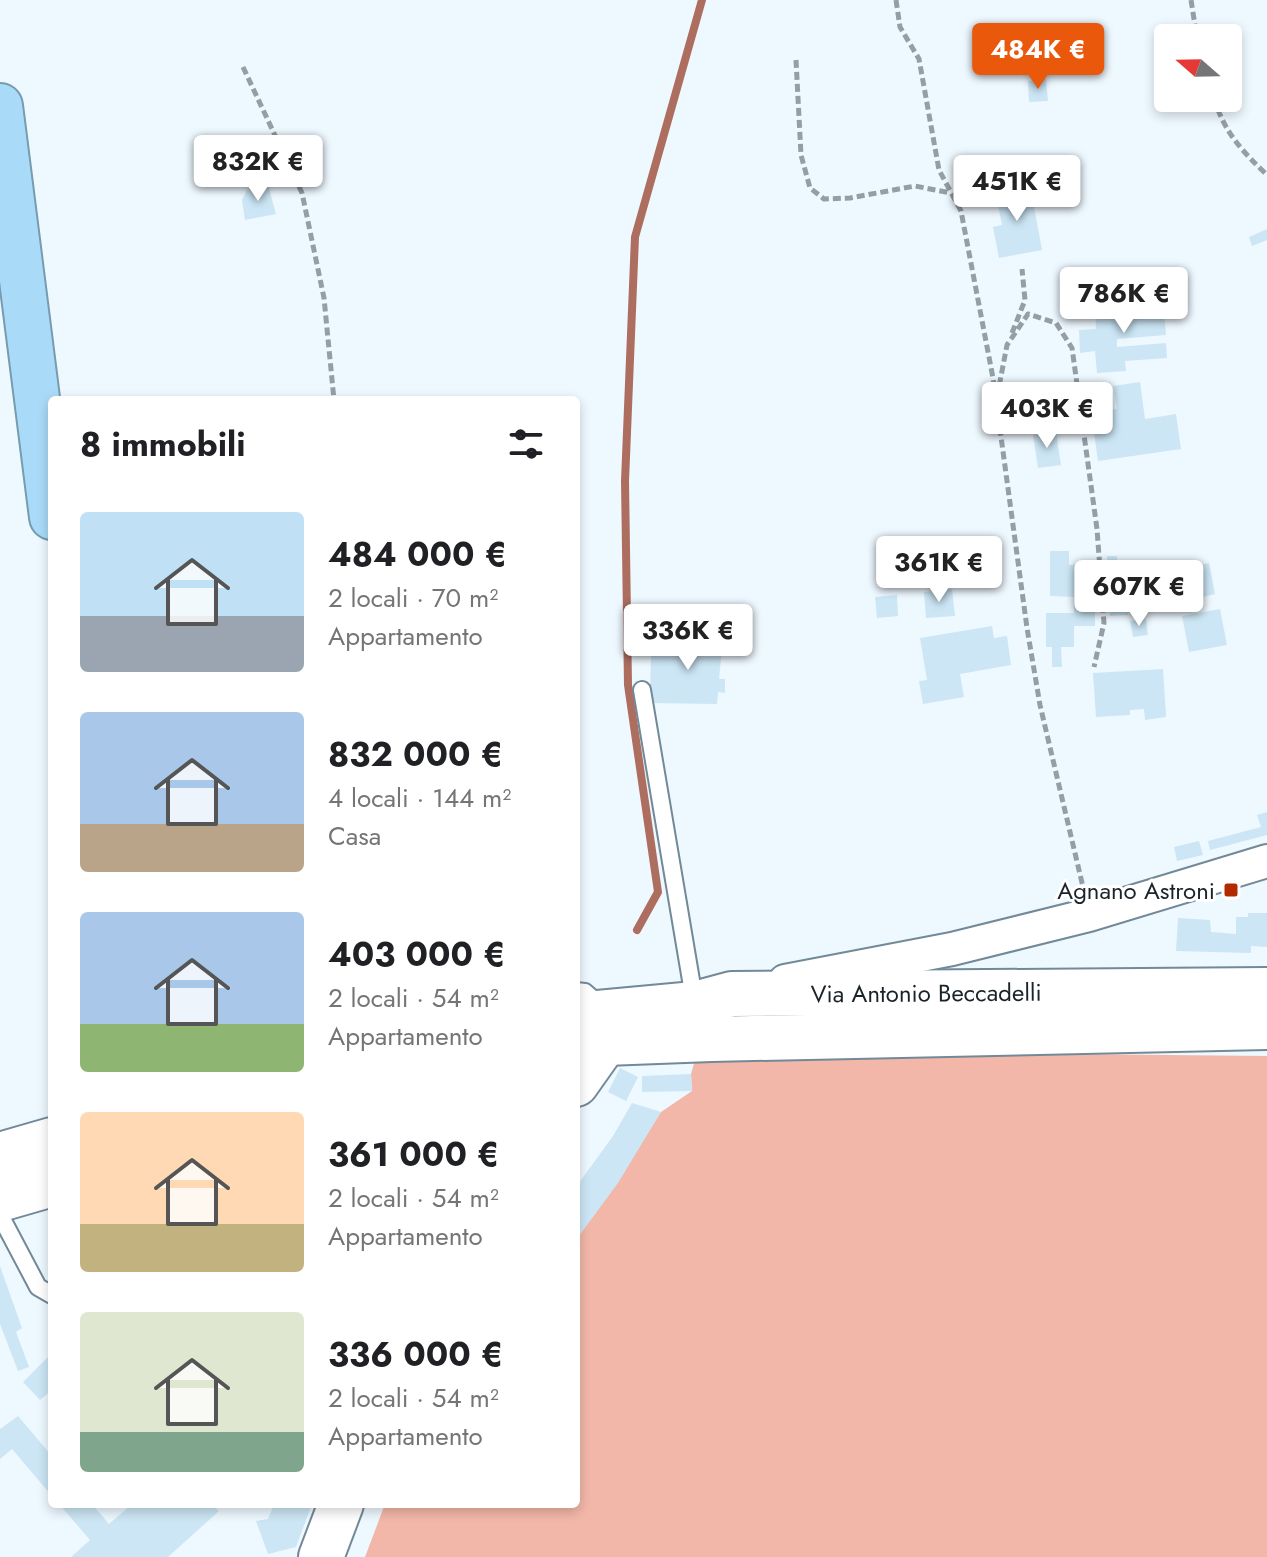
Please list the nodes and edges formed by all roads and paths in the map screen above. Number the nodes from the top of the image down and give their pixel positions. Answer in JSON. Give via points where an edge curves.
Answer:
{"nodes":[{"id":1,"x":896,"y":0,"type":"edge"},
{"id":2,"x":1191,"y":0,"type":"edge"},
{"id":3,"x":1195,"y":24,"type":"edge"},
{"id":4,"x":796,"y":60,"type":"dead end"},
{"id":5,"x":243,"y":67,"type":"dead end"},
{"id":6,"x":0,"y":106,"type":"edge"},
{"id":7,"x":1218,"y":112,"type":"edge"},
{"id":8,"x":1267,"y":175,"type":"edge"},
{"id":9,"x":952,"y":194,"type":"junction"},
{"id":10,"x":1022,"y":269,"type":"dead end"},
{"id":11,"x":1007,"y":345,"type":"junction"},
{"id":12,"x":334,"y":396,"type":"edge"},
{"id":13,"x":996,"y":406,"type":"junction"},
{"id":14,"x":48,"y":485,"type":"edge"},
{"id":15,"x":1094,"y":667,"type":"dead end"},
{"id":16,"x":642,"y":690,"type":"dead end"},
{"id":17,"x":1267,"y":861,"type":"edge"},
{"id":18,"x":1089,"y":915,"type":"junction"},
{"id":19,"x":952,"y":949,"type":"junction"},
{"id":20,"x":1267,"y":990,"type":"edge"},
{"id":21,"x":864,"y":994,"type":"junction"},
{"id":22,"x":713,"y":1013,"type":"junction"},
{"id":23,"x":587,"y":1020,"type":"edge"},
{"id":24,"x":1267,"y":1027,"type":"edge"},
{"id":25,"x":580,"y":1061,"type":"edge"},
{"id":26,"x":48,"y":1141,"type":"edge"},
{"id":27,"x":0,"y":1155,"type":"edge"},
{"id":28,"x":48,"y":1185,"type":"edge"},
{"id":29,"x":0,"y":1199,"type":"edge"},
{"id":30,"x":0,"y":1215,"type":"edge"},
{"id":31,"x":48,"y":1293,"type":"edge"},
{"id":32,"x":339,"y":1508,"type":"edge"},
{"id":33,"x":321,"y":1557,"type":"edge"}],
"edges":[{"from":1,"to":9,"type":"path","via":[[900,27],[919,59],[939,170]]},
{"from":2,"to":3,"type":"path"},
{"from":4,"to":9,"type":"path","via":[[801,155],[810,188],[824,199],[915,186]]},
{"from":5,"to":12,"type":"path","via":[[302,193],[324,298]]},
{"from":6,"to":14,"type":"highway"},
{"from":7,"to":8,"type":"path"},
{"from":9,"to":13,"type":"path","via":[[961,211]]},
{"from":10,"to":11,"type":"path","via":[[1025,300]]},
{"from":11,"to":13,"type":"path"},
{"from":11,"to":15,"type":"path","via":[[1028,314],[1056,323],[1072,348],[1104,623]]},
{"from":13,"to":18,"type":"path","via":[[1040,705]]},
{"from":16,"to":22,"type":"lane"},
{"from":17,"to":18,"type":"street"},
{"from":18,"to":19,"type":"street"},
{"from":19,"to":21,"type":"street"},
{"from":19,"to":22,"type":"street","via":[[826,971]]},
{"from":20,"to":21,"type":"main road","name":"Via Antonio Beccadelli"},
{"from":21,"to":22,"type":"main road","name":"Via Antonio Beccadelli"},
{"from":22,"to":23,"type":"main road","name":"Via Antonio Beccadelli"},
{"from":22,"to":24,"type":"main road","name":"Via Antonio Beccadelli"},
{"from":23,"to":25,"type":"main road"},
{"from":26,"to":27,"type":"main road"},
{"from":28,"to":29,"type":"main road"},
{"from":30,"to":31,"type":"lane","via":[[38,1287]]},
{"from":32,"to":33,"type":"main road"}]}
